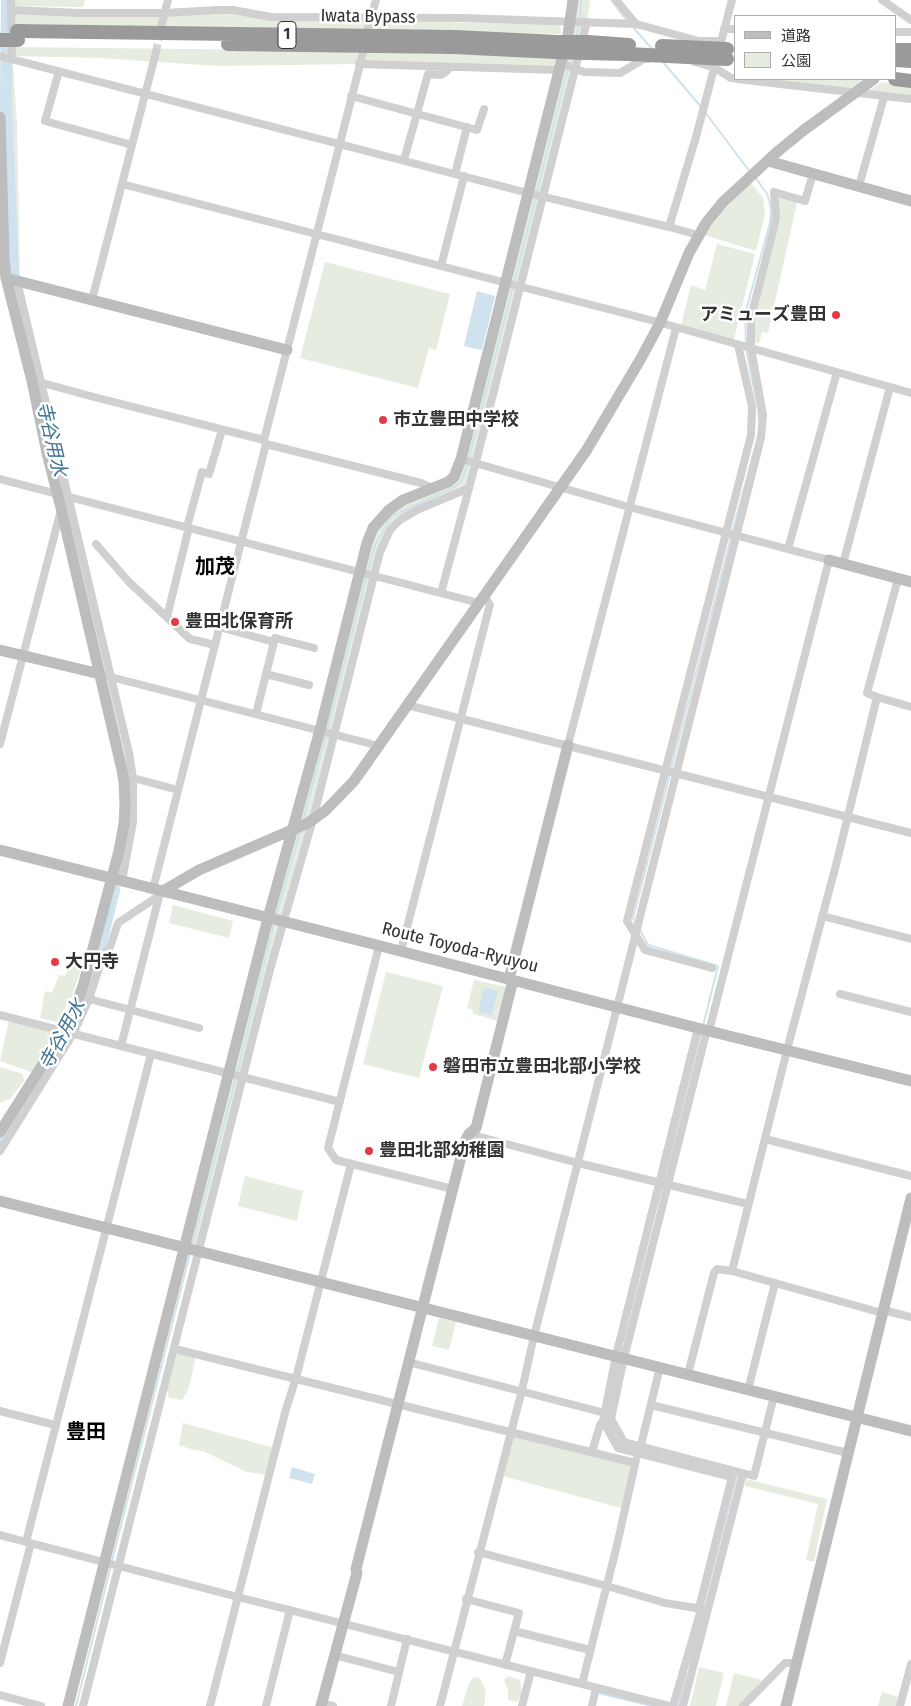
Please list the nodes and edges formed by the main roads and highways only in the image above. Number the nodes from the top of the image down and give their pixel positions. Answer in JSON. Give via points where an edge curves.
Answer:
{"nodes":[{"id":1,"x":0,"y":31,"type":"edge"},
{"id":2,"x":17,"y":36,"type":"junction"},
{"id":3,"x":0,"y":40,"type":"edge"},
{"id":4,"x":896,"y":50,"type":"edge"},
{"id":5,"x":911,"y":51,"type":"edge"},
{"id":6,"x":729,"y":52,"type":"edge"},
{"id":7,"x":896,"y":63,"type":"edge"},
{"id":8,"x":904,"y":73,"type":"edge"}],
"edges":[{"from":1,"to":2,"type":"highway","name":"Iwata Bypass","number":"1"},
{"from":2,"to":3,"type":"highway","name":"Iwata Bypass","number":"1","bridge":true},
{"from":2,"to":6,"type":"highway","name":"Iwata Bypass","number":"1","bridge":true,"via":[[444,47],[558,57],[587,48]]},
{"from":4,"to":5,"type":"highway"},
{"from":7,"to":8,"type":"highway","bridge":true}]}
